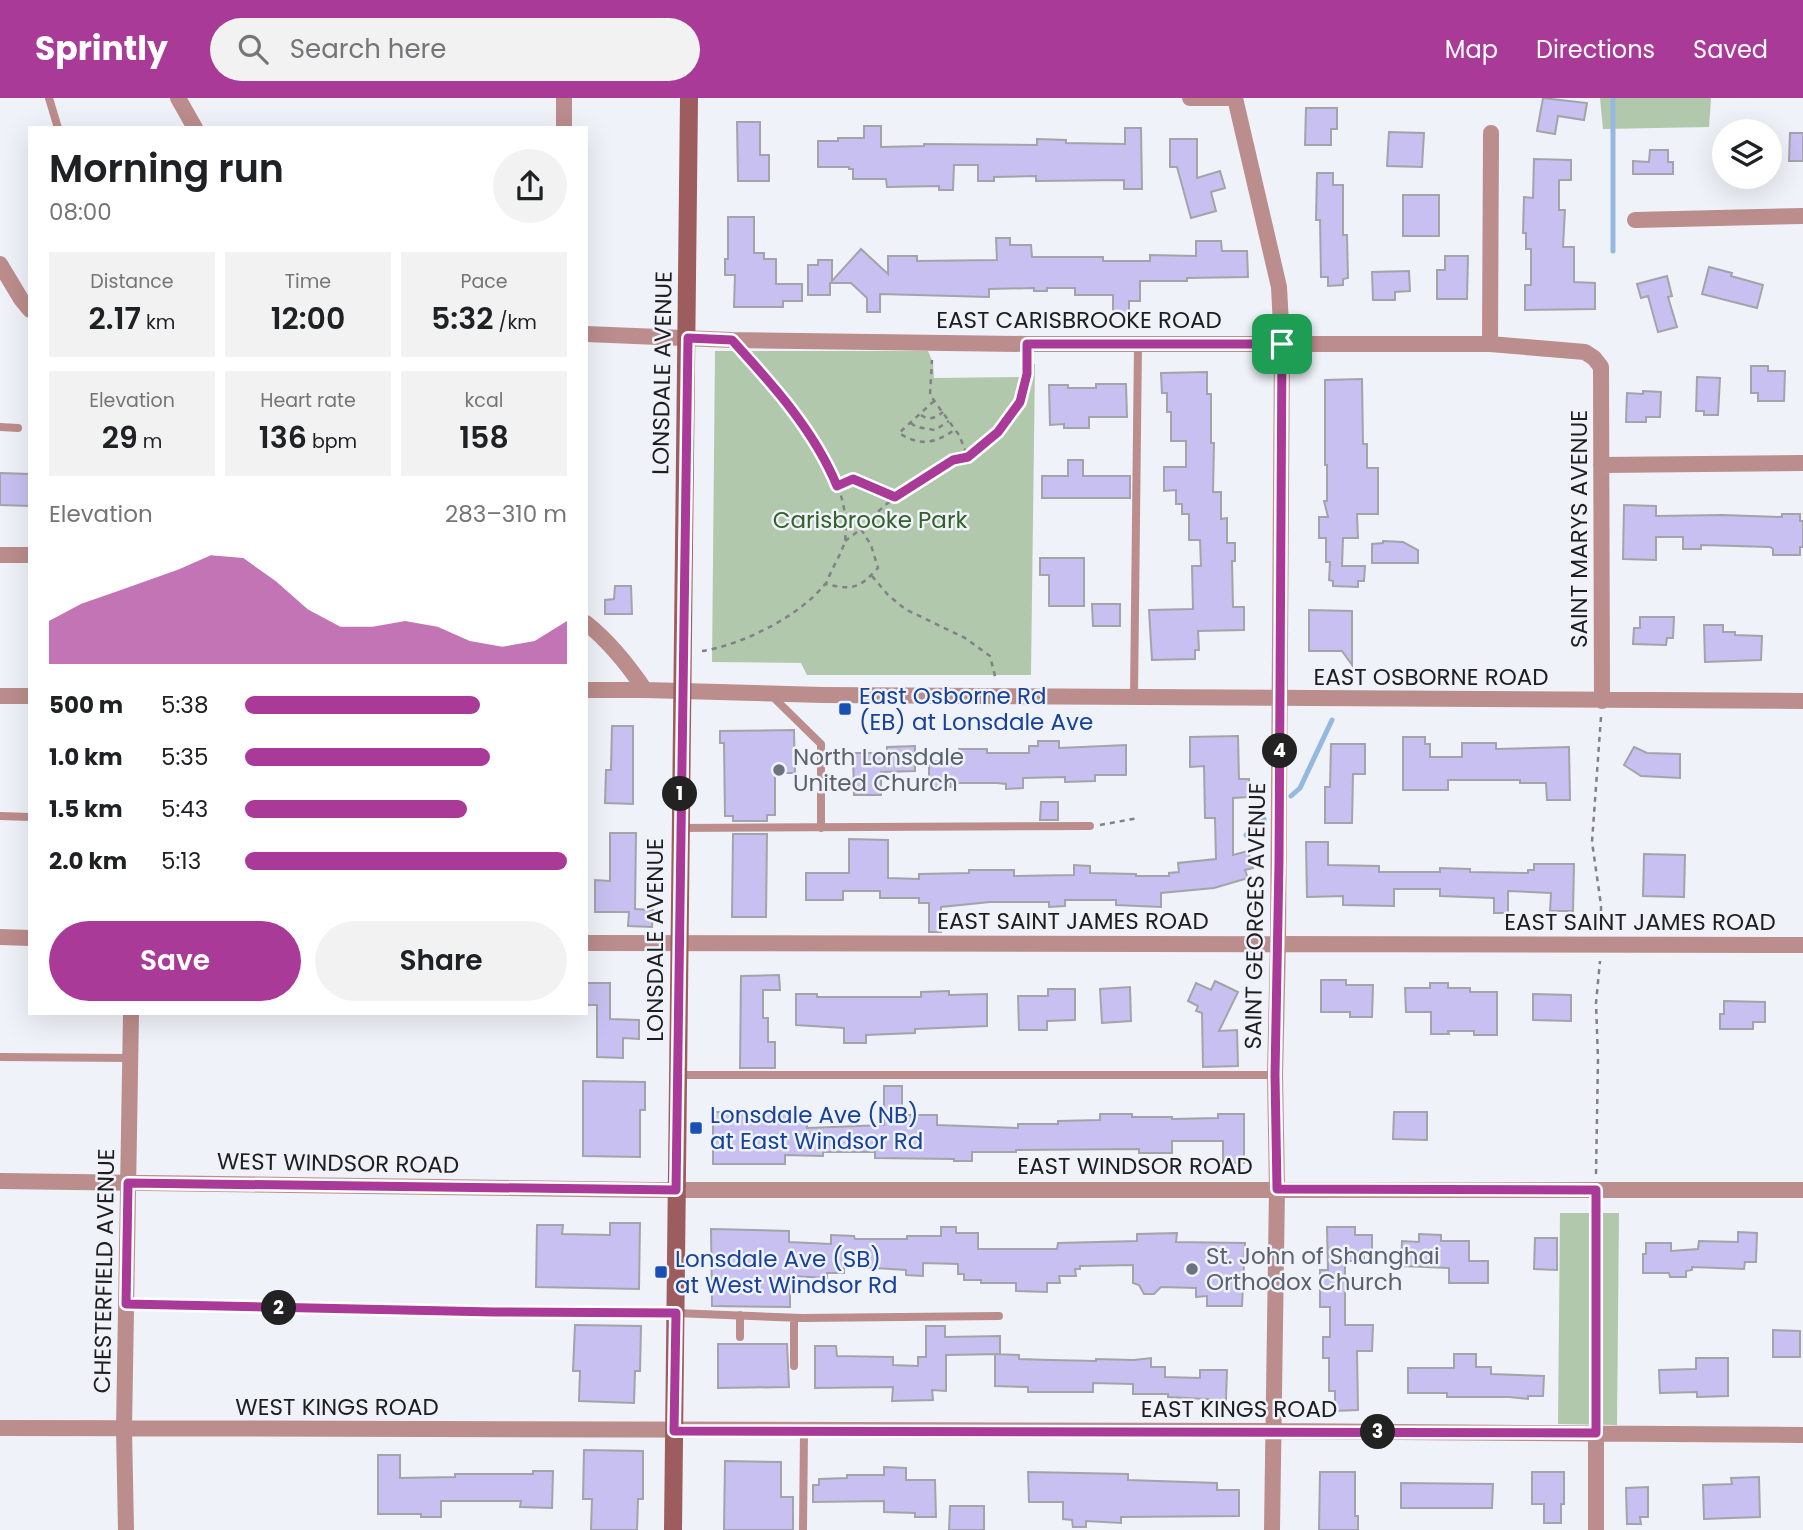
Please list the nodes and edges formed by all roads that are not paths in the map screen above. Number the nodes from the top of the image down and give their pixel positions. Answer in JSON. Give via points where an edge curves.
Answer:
{"nodes":[{"id":1,"x":49,"y":98,"type":"edge"},
{"id":2,"x":178,"y":98,"type":"edge"},
{"id":3,"x":564,"y":98,"type":"edge"},
{"id":4,"x":689,"y":98,"type":"edge"},
{"id":5,"x":1190,"y":98,"type":"edge"},
{"id":6,"x":1235,"y":98,"type":"edge"},
{"id":7,"x":57,"y":126,"type":"edge"},
{"id":8,"x":194,"y":126,"type":"edge"},
{"id":9,"x":564,"y":126,"type":"edge"},
{"id":10,"x":1491,"y":134,"type":"dead end"},
{"id":11,"x":1803,"y":216,"type":"edge"},
{"id":12,"x":1635,"y":220,"type":"dead end"},
{"id":13,"x":0,"y":264,"type":"edge"},
{"id":14,"x":28,"y":308,"type":"edge"},
{"id":15,"x":588,"y":334,"type":"edge"},
{"id":16,"x":688,"y":338,"type":"junction"},
{"id":17,"x":1138,"y":342,"type":"junction"},
{"id":18,"x":1282,"y":344,"type":"junction"},
{"id":19,"x":1490,"y":344,"type":"junction"},
{"id":20,"x":1594,"y":358,"type":"joint"},
{"id":21,"x":0,"y":427,"type":"edge"},
{"id":22,"x":18,"y":428,"type":"dead end"},
{"id":23,"x":1803,"y":463,"type":"edge"},
{"id":24,"x":1601,"y":465,"type":"junction"},
{"id":25,"x":0,"y":555,"type":"edge"},
{"id":26,"x":28,"y":555,"type":"edge"},
{"id":27,"x":588,"y":624,"type":"edge"},
{"id":28,"x":588,"y":690,"type":"edge"},
{"id":29,"x":645,"y":690,"type":"junction"},
{"id":30,"x":681,"y":691,"type":"junction"},
{"id":31,"x":771,"y":695,"type":"junction"},
{"id":32,"x":0,"y":696,"type":"edge"},
{"id":33,"x":28,"y":696,"type":"edge"},
{"id":34,"x":1134,"y":697,"type":"junction"},
{"id":35,"x":1281,"y":698,"type":"junction"},
{"id":36,"x":1602,"y":701,"type":"junction"},
{"id":37,"x":1803,"y":701,"type":"edge"},
{"id":38,"x":0,"y":816,"type":"edge"},
{"id":39,"x":28,"y":817,"type":"edge"},
{"id":40,"x":1090,"y":827,"type":"road end"},
{"id":41,"x":680,"y":828,"type":"junction"},
{"id":42,"x":821,"y":828,"type":"junction"},
{"id":43,"x":0,"y":937,"type":"edge"},
{"id":44,"x":28,"y":938,"type":"edge"},
{"id":45,"x":588,"y":943,"type":"edge"},
{"id":46,"x":679,"y":944,"type":"junction"},
{"id":47,"x":1278,"y":944,"type":"junction"},
{"id":48,"x":1803,"y":945,"type":"edge"},
{"id":49,"x":131,"y":1015,"type":"edge"},
{"id":50,"x":0,"y":1057,"type":"edge"},
{"id":51,"x":130,"y":1058,"type":"junction"},
{"id":52,"x":678,"y":1075,"type":"junction"},
{"id":53,"x":1275,"y":1075,"type":"junction"},
{"id":54,"x":0,"y":1181,"type":"edge"},
{"id":55,"x":128,"y":1183,"type":"junction"},
{"id":56,"x":1277,"y":1189,"type":"junction"},
{"id":57,"x":676,"y":1190,"type":"junction"},
{"id":58,"x":1803,"y":1190,"type":"edge"},
{"id":59,"x":126,"y":1304,"type":"junction"},
{"id":60,"x":676,"y":1313,"type":"junction"},
{"id":61,"x":740,"y":1315,"type":"junction"},
{"id":62,"x":999,"y":1316,"type":"dead end"},
{"id":63,"x":794,"y":1318,"type":"junction"},
{"id":64,"x":740,"y":1337,"type":"dead end"},
{"id":65,"x":794,"y":1366,"type":"dead end"},
{"id":66,"x":0,"y":1428,"type":"edge"},
{"id":67,"x":124,"y":1429,"type":"junction"},
{"id":68,"x":674,"y":1431,"type":"junction"},
{"id":69,"x":1274,"y":1431,"type":"junction"},
{"id":70,"x":804,"y":1432,"type":"junction"},
{"id":71,"x":1596,"y":1433,"type":"junction"},
{"id":72,"x":1803,"y":1435,"type":"edge"},
{"id":73,"x":126,"y":1530,"type":"edge"},
{"id":74,"x":673,"y":1530,"type":"edge"},
{"id":75,"x":803,"y":1530,"type":"edge"},
{"id":76,"x":1272,"y":1530,"type":"edge"},
{"id":77,"x":1596,"y":1530,"type":"edge"}],
"edges":[{"from":1,"to":7,"type":"lane"},
{"from":2,"to":8,"type":"street"},
{"from":3,"to":9,"type":"street"},
{"from":4,"to":16,"type":"street","name":"LONSDALE AVENUE"},
{"from":5,"to":6,"type":"street"},
{"from":6,"to":18,"type":"street","name":"SAINT GEORGES AVENUE","via":[[1279,287]]},
{"from":10,"to":19,"type":"street"},
{"from":11,"to":12,"type":"street"},
{"from":13,"to":14,"type":"street"},
{"from":15,"to":16,"type":"street","name":"EAST CARISBROOKE ROAD"},
{"from":16,"to":17,"type":"street","name":"EAST CARISBROOKE ROAD"},
{"from":16,"to":30,"type":"street","name":"LONSDALE AVENUE"},
{"from":17,"to":18,"type":"street","name":"EAST CARISBROOKE ROAD"},
{"from":17,"to":34,"type":"lane"},
{"from":18,"to":19,"type":"street","name":"EAST CARISBROOKE ROAD"},
{"from":18,"to":35,"type":"street","name":"SAINT GEORGES AVENUE"},
{"from":19,"to":20,"type":"street","name":"EAST CARISBROOKE ROAD","via":[[1585,352]]},
{"from":20,"to":24,"type":"street","name":"SAINT MARYS AVENUE","via":[[1601,368]]},
{"from":21,"to":22,"type":"lane"},
{"from":23,"to":24,"type":"street"},
{"from":24,"to":36,"type":"street","name":"SAINT MARYS AVENUE"},
{"from":25,"to":26,"type":"street"},
{"from":27,"to":29,"type":"street","via":[[618,653]]},
{"from":28,"to":29,"type":"street","name":"EAST OSBORNE ROAD"},
{"from":29,"to":30,"type":"street","name":"EAST OSBORNE ROAD"},
{"from":30,"to":31,"type":"street","name":"EAST OSBORNE ROAD"},
{"from":30,"to":41,"type":"street","name":"LONSDALE AVENUE"},
{"from":31,"to":34,"type":"street","name":"EAST OSBORNE ROAD"},
{"from":31,"to":42,"type":"lane","via":[[821,744]]},
{"from":32,"to":33,"type":"street"},
{"from":34,"to":35,"type":"street","name":"EAST OSBORNE ROAD"},
{"from":35,"to":36,"type":"street","name":"EAST OSBORNE ROAD"},
{"from":35,"to":47,"type":"street","name":"SAINT GEORGES AVENUE"},
{"from":36,"to":37,"type":"street","name":"EAST OSBORNE ROAD"},
{"from":38,"to":39,"type":"lane"},
{"from":40,"to":42,"type":"lane"},
{"from":41,"to":42,"type":"lane"},
{"from":41,"to":46,"type":"street","name":"LONSDALE AVENUE"},
{"from":43,"to":44,"type":"street"},
{"from":45,"to":46,"type":"street","name":"EAST SAINT JAMES ROAD"},
{"from":46,"to":47,"type":"street","name":"EAST SAINT JAMES ROAD"},
{"from":46,"to":52,"type":"street","name":"LONSDALE AVENUE"},
{"from":47,"to":48,"type":"street","name":"EAST SAINT JAMES ROAD"},
{"from":47,"to":53,"type":"street","name":"SAINT GEORGES AVENUE"},
{"from":49,"to":51,"type":"street","name":"CHESTERFIELD AVENUE"},
{"from":50,"to":51,"type":"lane"},
{"from":51,"to":55,"type":"street","name":"CHESTERFIELD AVENUE"},
{"from":52,"to":53,"type":"lane"},
{"from":52,"to":57,"type":"street","name":"LONSDALE AVENUE"},
{"from":53,"to":56,"type":"street","name":"SAINT GEORGES AVENUE"},
{"from":54,"to":55,"type":"street","name":"WEST WINDSOR ROAD"},
{"from":55,"to":57,"type":"street","name":"WEST WINDSOR ROAD"},
{"from":55,"to":59,"type":"street","name":"CHESTERFIELD AVENUE"},
{"from":56,"to":57,"type":"street","name":"EAST WINDSOR ROAD"},
{"from":56,"to":58,"type":"street","name":"EAST WINDSOR ROAD"},
{"from":56,"to":69,"type":"street","name":"SAINT GEORGES AVENUE"},
{"from":57,"to":60,"type":"street","name":"LONSDALE AVENUE"},
{"from":59,"to":60,"type":"lane"},
{"from":59,"to":67,"type":"street","name":"CHESTERFIELD AVENUE"},
{"from":60,"to":61,"type":"lane"},
{"from":60,"to":68,"type":"street","name":"LONSDALE AVENUE"},
{"from":61,"to":63,"type":"lane"},
{"from":61,"to":64,"type":"lane"},
{"from":62,"to":63,"type":"lane"},
{"from":63,"to":65,"type":"lane"},
{"from":66,"to":67,"type":"street","name":"WEST KINGS ROAD"},
{"from":67,"to":68,"type":"street","name":"WEST KINGS ROAD"},
{"from":67,"to":73,"type":"street","name":"CHESTERFIELD AVENUE"},
{"from":68,"to":70,"type":"street","name":"EAST KINGS ROAD"},
{"from":68,"to":74,"type":"street","name":"LONSDALE AVENUE"},
{"from":69,"to":70,"type":"street","name":"EAST KINGS ROAD"},
{"from":69,"to":71,"type":"street","name":"EAST KINGS ROAD"},
{"from":69,"to":76,"type":"street","name":"SAINT GEORGES AVENUE"},
{"from":70,"to":75,"type":"lane"},
{"from":71,"to":72,"type":"street","name":"EAST KINGS ROAD"},
{"from":71,"to":77,"type":"street"}]}
